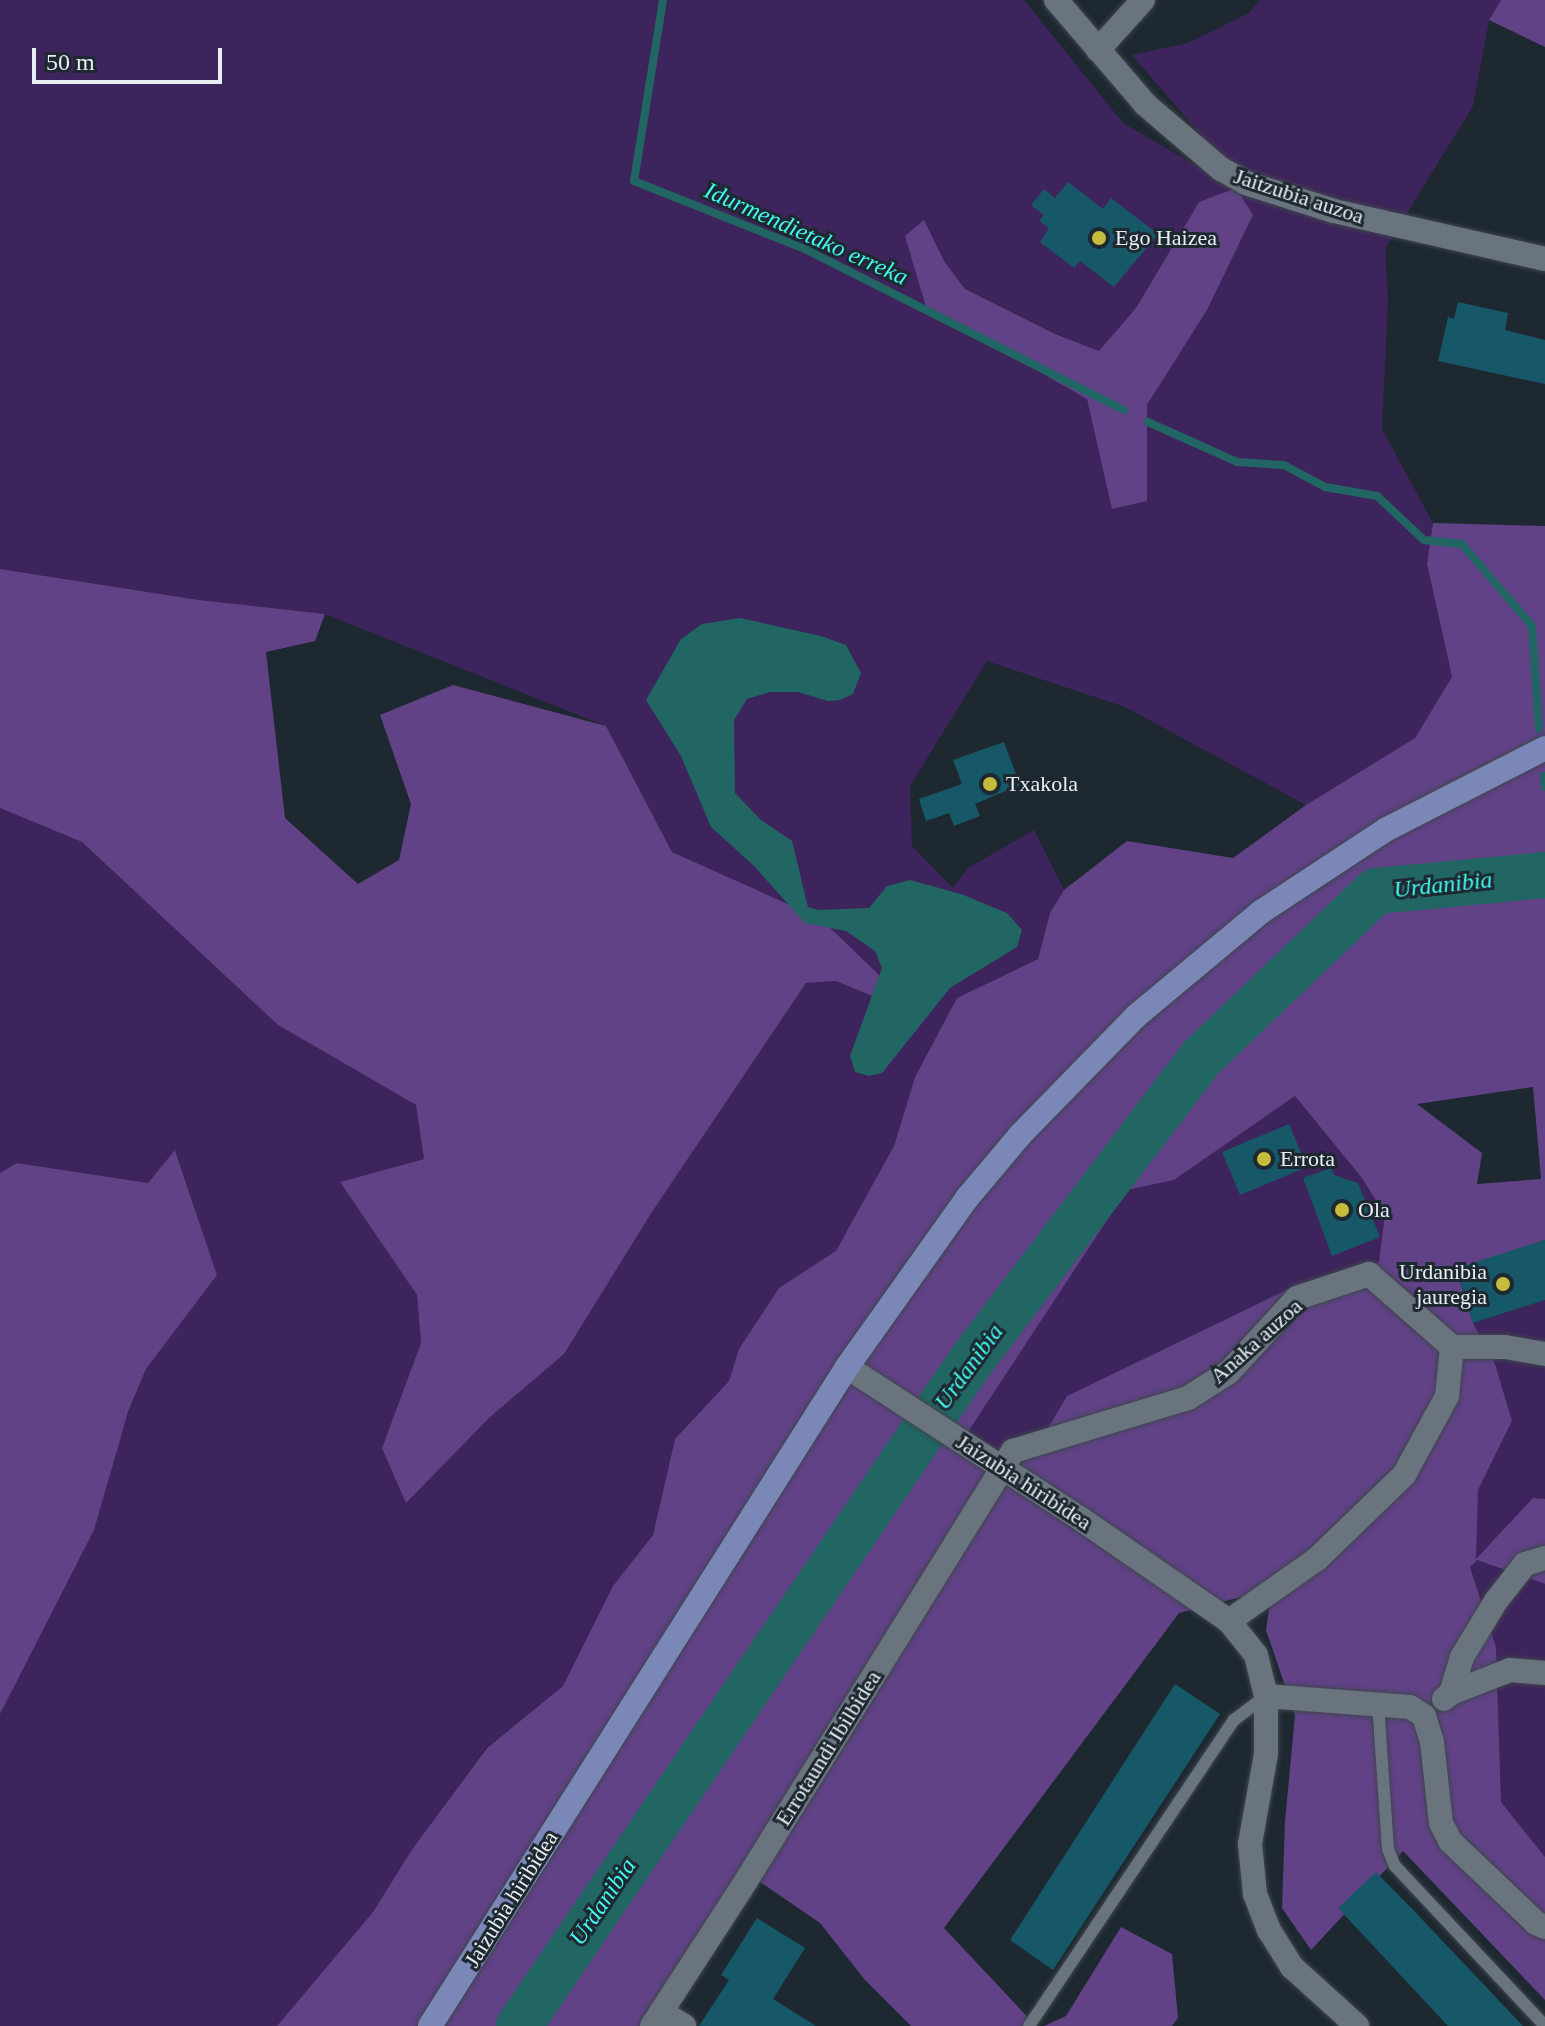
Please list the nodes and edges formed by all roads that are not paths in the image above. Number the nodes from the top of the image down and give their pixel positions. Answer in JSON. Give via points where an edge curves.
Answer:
{"nodes":[{"id":1,"x":1056,"y":0,"type":"edge"},
{"id":2,"x":1143,"y":0,"type":"edge"},
{"id":3,"x":1098,"y":50,"type":"junction"},
{"id":4,"x":1545,"y":259,"type":"edge"},
{"id":5,"x":1545,"y":748,"type":"edge"},
{"id":6,"x":1452,"y":1347,"type":"junction"},
{"id":7,"x":1545,"y":1354,"type":"edge"},
{"id":8,"x":847,"y":1367,"type":"junction"},
{"id":9,"x":1002,"y":1469,"type":"junction"},
{"id":10,"x":1545,"y":1558,"type":"edge"},
{"id":11,"x":1229,"y":1621,"type":"junction"},
{"id":12,"x":1545,"y":1673,"type":"edge"},
{"id":13,"x":1451,"y":1693,"type":"junction"},
{"id":14,"x":1266,"y":1696,"type":"junction"},
{"id":15,"x":1378,"y":1703,"type":"junction"},
{"id":16,"x":1424,"y":1716,"type":"junction"},
{"id":17,"x":1545,"y":1927,"type":"edge"},
{"id":18,"x":656,"y":2019,"type":"edge"},
{"id":19,"x":430,"y":2026,"type":"edge"},
{"id":20,"x":684,"y":2026,"type":"edge"},
{"id":21,"x":1029,"y":2026,"type":"edge"},
{"id":22,"x":1357,"y":2026,"type":"edge"},
{"id":23,"x":1545,"y":2026,"type":"edge"}],
"edges":[{"from":1,"to":3,"type":"street","name":"Jaitzubia auzoa"},
{"from":2,"to":3,"type":"street"},
{"from":3,"to":4,"type":"street","name":"Jaitzubia auzoa","via":[[1146,105],[1221,169],[1246,183],[1334,211]]},
{"from":5,"to":8,"type":"main road","via":[[1451,793],[1325,868],[1200,960],[1136,1016],[1039,1114],[968,1197]]},
{"from":6,"to":7,"type":"street"},
{"from":6,"to":9,"type":"street","name":"Anaka auzoa","via":[[1369,1274],[1297,1298],[1229,1372],[1188,1398],[1013,1451]]},
{"from":6,"to":11,"type":"street","via":[[1447,1396],[1404,1475],[1317,1559]]},
{"from":8,"to":9,"type":"street","name":"Jaizubia hiribidea"},
{"from":8,"to":19,"type":"main road","name":"Jaizubia hiribidea"},
{"from":9,"to":11,"type":"street","name":"Jaizubia hiribidea"},
{"from":9,"to":18,"type":"street","name":"Errotaundi Ibilbidea"},
{"from":10,"to":13,"type":"street","via":[[1525,1564],[1496,1601],[1462,1657]]},
{"from":11,"to":14,"type":"street","name":"Jaizubia hiribidea","via":[[1256,1655]]},
{"from":12,"to":13,"type":"street","via":[[1510,1670]]},
{"from":13,"to":16,"type":"street"},
{"from":14,"to":15,"type":"street"},
{"from":14,"to":21,"type":"lane","via":[[1234,1720]]},
{"from":14,"to":22,"type":"street","name":"Jaizubia hiribidea","via":[[1266,1754],[1250,1844],[1255,1894],[1292,1967]]},
{"from":15,"to":16,"type":"street","via":[[1410,1707]]},
{"from":15,"to":23,"type":"lane","via":[[1388,1849],[1395,1866]]},
{"from":16,"to":17,"type":"street","via":[[1441,1823],[1450,1841]]},
{"from":18,"to":20,"type":"street"}]}
